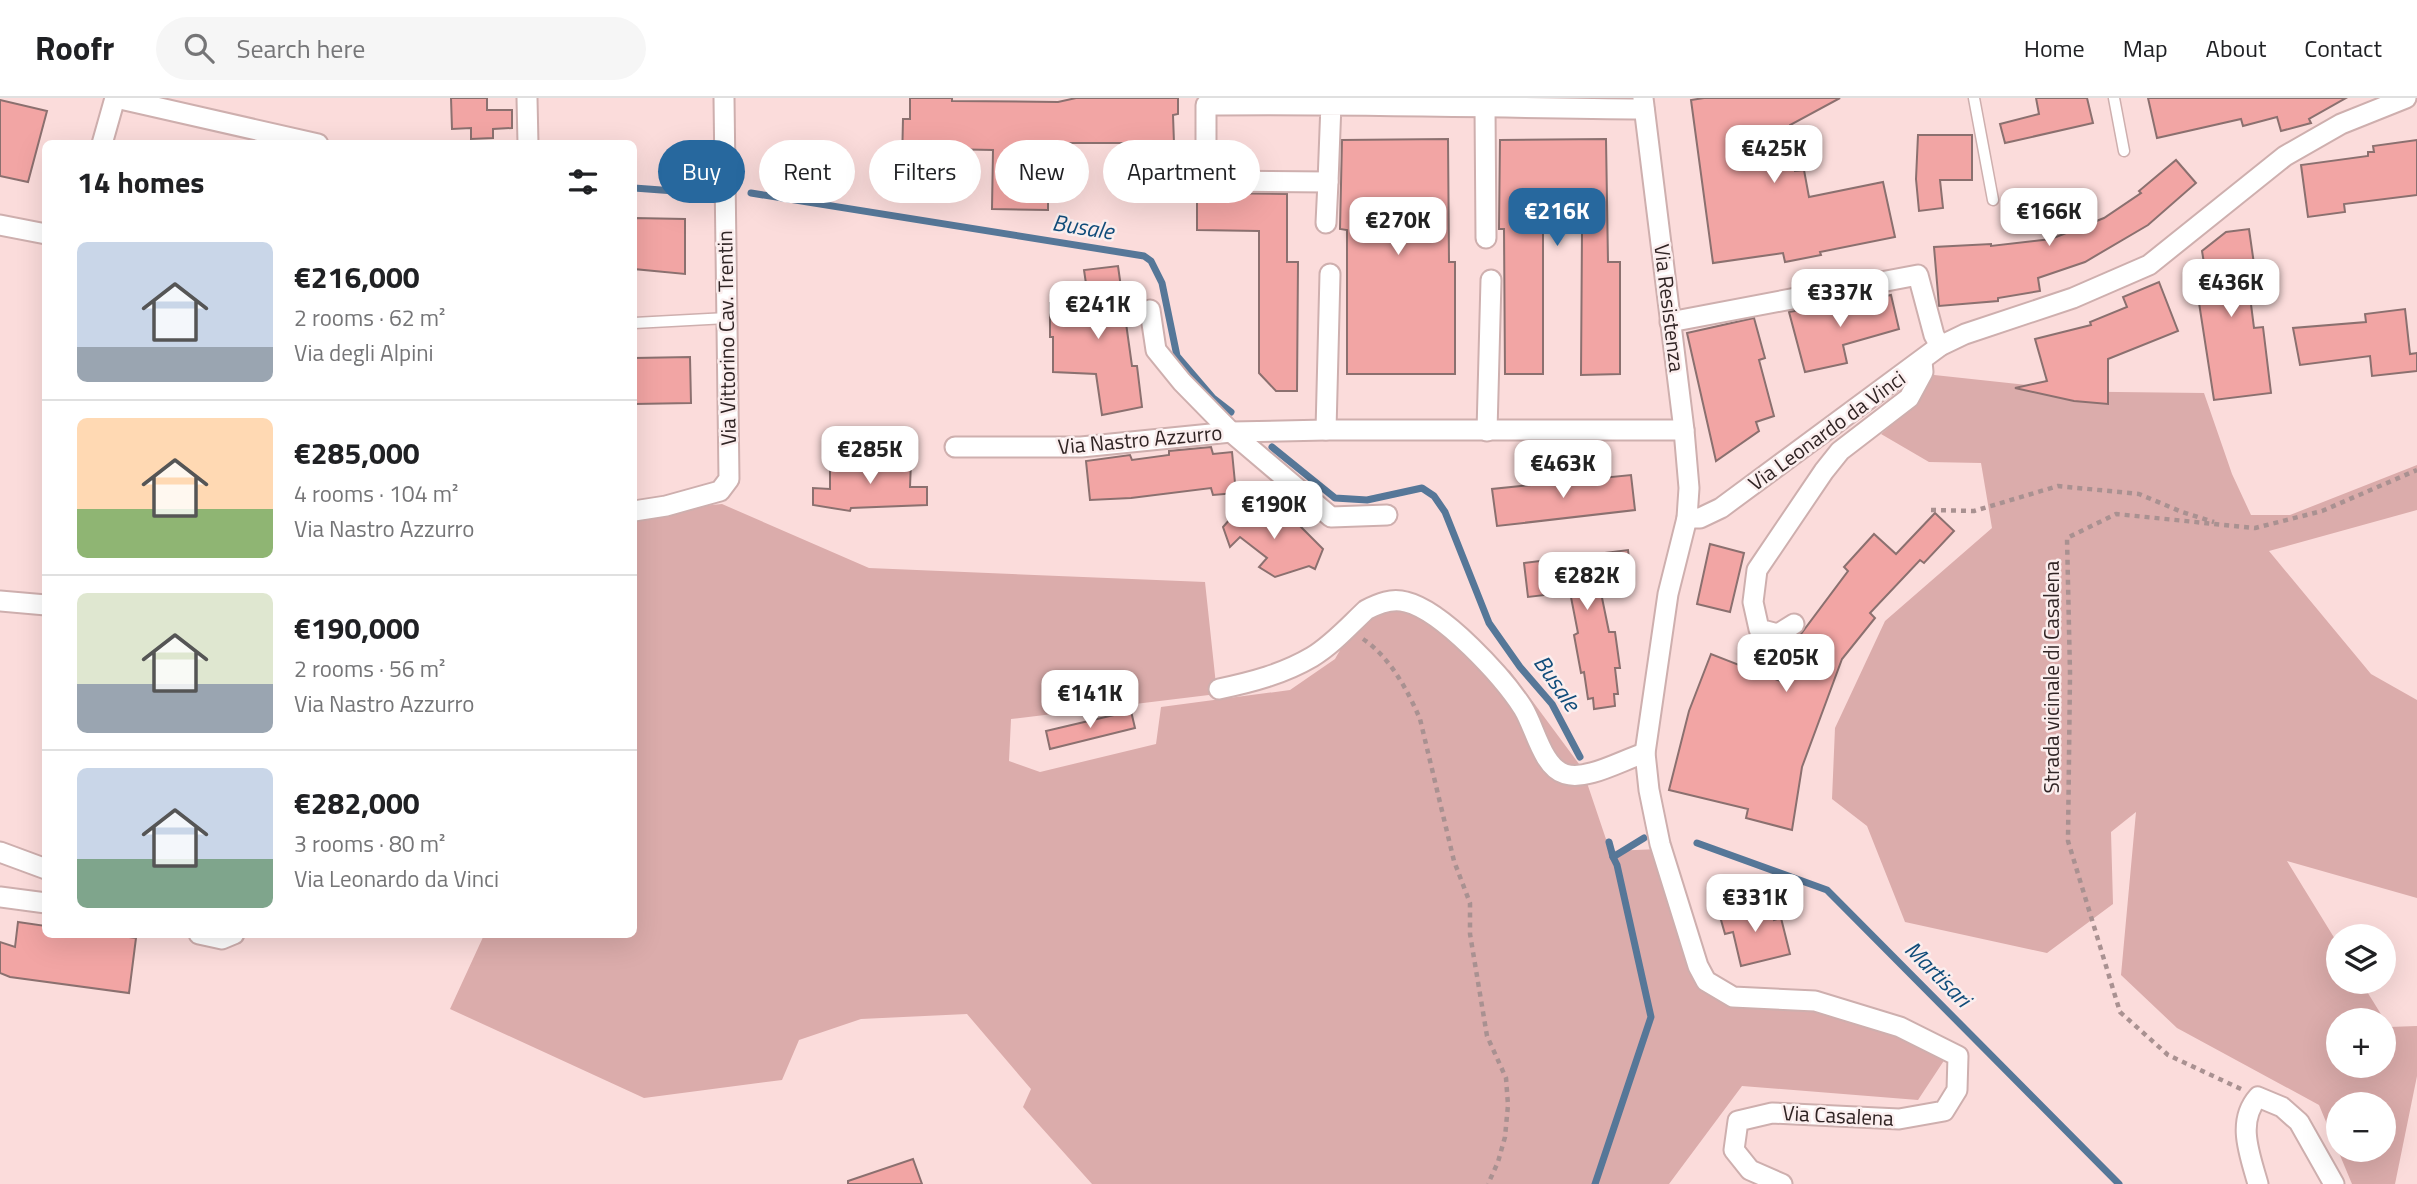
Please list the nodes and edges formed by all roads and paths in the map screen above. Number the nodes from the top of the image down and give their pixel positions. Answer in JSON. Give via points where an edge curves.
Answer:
{"nodes":[{"id":1,"x":116,"y":98,"type":"edge"},
{"id":2,"x":527,"y":98,"type":"edge"},
{"id":3,"x":724,"y":98,"type":"edge"},
{"id":4,"x":1974,"y":98,"type":"edge"},
{"id":5,"x":2114,"y":98,"type":"edge"},
{"id":6,"x":2406,"y":98,"type":"edge"},
{"id":7,"x":1331,"y":104,"type":"junction"},
{"id":8,"x":1643,"y":104,"type":"edge"},
{"id":9,"x":1485,"y":108,"type":"junction"},
{"id":10,"x":104,"y":140,"type":"edge"},
{"id":11,"x":300,"y":140,"type":"edge"},
{"id":12,"x":528,"y":140,"type":"edge"},
{"id":13,"x":2124,"y":151,"type":"dead end"},
{"id":14,"x":1328,"y":182,"type":"junction"},
{"id":15,"x":1993,"y":200,"type":"dead end"},
{"id":16,"x":1326,"y":223,"type":"dead end"},
{"id":17,"x":0,"y":225,"type":"edge"},
{"id":18,"x":42,"y":233,"type":"edge"},
{"id":19,"x":1486,"y":239,"type":"dead end"},
{"id":20,"x":1330,"y":274,"type":"dead end"},
{"id":21,"x":1491,"y":279,"type":"dead end"},
{"id":22,"x":1150,"y":310,"type":"dead end"},
{"id":23,"x":727,"y":318,"type":"junction"},
{"id":24,"x":1670,"y":322,"type":"junction"},
{"id":25,"x":637,"y":323,"type":"edge"},
{"id":26,"x":1940,"y":346,"type":"junction"},
{"id":27,"x":1922,"y":361,"type":"junction"},
{"id":28,"x":1326,"y":430,"type":"junction"},
{"id":29,"x":1684,"y":430,"type":"junction"},
{"id":30,"x":1487,"y":431,"type":"junction"},
{"id":31,"x":1231,"y":432,"type":"junction"},
{"id":32,"x":955,"y":447,"type":"dead end"},
{"id":33,"x":2417,"y":470,"type":"edge"},
{"id":34,"x":1931,"y":510,"type":"dead end"},
{"id":35,"x":637,"y":511,"type":"edge"},
{"id":36,"x":1387,"y":514,"type":"dead end"},
{"id":37,"x":1687,"y":518,"type":"junction"},
{"id":38,"x":2225,"y":525,"type":"junction"},
{"id":39,"x":0,"y":601,"type":"edge"},
{"id":40,"x":42,"y":605,"type":"edge"},
{"id":41,"x":1794,"y":624,"type":"dead end"},
{"id":42,"x":1358,"y":637,"type":"dead end"},
{"id":43,"x":1219,"y":689,"type":"dead end"},
{"id":44,"x":1645,"y":753,"type":"junction"},
{"id":45,"x":0,"y":852,"type":"edge"},
{"id":46,"x":42,"y":868,"type":"edge"},
{"id":47,"x":0,"y":897,"type":"edge"},
{"id":48,"x":42,"y":902,"type":"edge"},
{"id":49,"x":2258,"y":1097,"type":"junction"},
{"id":50,"x":1488,"y":1184,"type":"edge"},
{"id":51,"x":1782,"y":1184,"type":"edge"},
{"id":52,"x":2258,"y":1184,"type":"edge"},
{"id":53,"x":2334,"y":1184,"type":"edge"}],
"edges":[{"from":1,"to":10,"type":"street"},
{"from":1,"to":11,"type":"street"},
{"from":2,"to":12,"type":"street"},
{"from":3,"to":23,"type":"street","name":"Via Vittorino Cav. Trentin"},
{"from":4,"to":15,"type":"lane"},
{"from":5,"to":13,"type":"lane"},
{"from":6,"to":26,"type":"street","name":"Via Leonardo da Vinci","via":[[2341,124],[2285,156],[2149,265]]},
{"from":7,"to":9,"type":"street"},
{"from":7,"to":14,"type":"street"},
{"from":7,"to":14,"type":"street","via":[[1206,105],[1206,181]]},
{"from":8,"to":9,"type":"street"},
{"from":8,"to":24,"type":"street","name":"Via Resistenza"},
{"from":9,"to":19,"type":"street"},
{"from":14,"to":16,"type":"street"},
{"from":17,"to":18,"type":"street"},
{"from":20,"to":28,"type":"street"},
{"from":21,"to":30,"type":"street"},
{"from":22,"to":31,"type":"street","via":[[1156,350]]},
{"from":23,"to":25,"type":"lane"},
{"from":23,"to":35,"type":"street","name":"Via Vittorino Cav. Trentin","via":[[729,479],[720,491]]},
{"from":24,"to":26,"type":"street","via":[[1918,275]]},
{"from":24,"to":29,"type":"street","name":"Via Resistenza"},
{"from":26,"to":27,"type":"street","name":"Via Leonardo da Vinci"},
{"from":27,"to":37,"type":"street","name":"Via Leonardo da Vinci","via":[[1721,508],[1700,518]]},
{"from":27,"to":41,"type":"street","via":[[1923,372],[1909,398],[1840,452],[1757,570],[1753,602],[1759,629],[1778,634]]},
{"from":28,"to":30,"type":"street","name":"Via Nastro Azzurro"},
{"from":28,"to":31,"type":"street","name":"Via Nastro Azzurro"},
{"from":29,"to":30,"type":"street","name":"Via Nastro Azzurro"},
{"from":29,"to":37,"type":"street","name":"Via Resistenza"},
{"from":31,"to":32,"type":"street","name":"Via Nastro Azzurro","via":[[1081,447]]},
{"from":31,"to":36,"type":"street","via":[[1331,517]]},
{"from":33,"to":38,"type":"path","name":"Strada vicinale di Casalena","via":[[2322,510],[2255,528]]},
{"from":34,"to":38,"type":"path","via":[[1974,511],[2058,486],[2138,494]]},
{"from":37,"to":44,"type":"street","via":[[1668,594]]},
{"from":38,"to":49,"type":"path","name":"Strada vicinale di Casalena","via":[[2116,514],[2067,538],[2068,841],[2120,1012],[2168,1055]]},
{"from":39,"to":40,"type":"street"},
{"from":42,"to":50,"type":"path","via":[[1381,654],[1420,719],[1454,861],[1470,903],[1470,934],[1487,1037],[1506,1078],[1508,1105],[1505,1136]]},
{"from":43,"to":44,"type":"street","via":[[1258,680],[1313,656],[1366,610],[1387,601],[1409,603],[1466,643],[1511,690],[1553,767],[1565,775],[1582,776]]},
{"from":44,"to":51,"type":"street","name":"Via Casalena","via":[[1660,844],[1706,981],[1733,997],[1815,1001],[1900,1027],[1958,1056],[1957,1090],[1944,1111],[1899,1119],[1772,1113],[1738,1121],[1734,1150],[1750,1170]]},
{"from":45,"to":46,"type":"street"},
{"from":47,"to":48,"type":"street"},
{"from":49,"to":52,"type":"street","via":[[2244,1124]]},
{"from":49,"to":53,"type":"street","via":[[2282,1107],[2299,1122]]}]}
